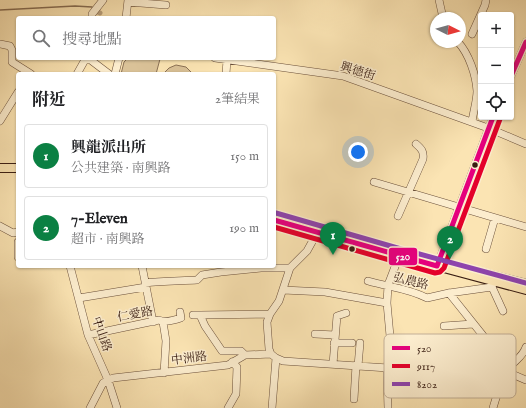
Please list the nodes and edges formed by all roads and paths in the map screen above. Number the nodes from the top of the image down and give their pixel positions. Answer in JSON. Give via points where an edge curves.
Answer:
{"nodes":[{"id":1,"x":103,"y":0,"type":"edge"},
{"id":2,"x":440,"y":0,"type":"edge"},
{"id":3,"x":486,"y":0,"type":"edge"},
{"id":4,"x":128,"y":1,"type":"edge"},
{"id":5,"x":166,"y":5,"type":"dead end"},
{"id":6,"x":442,"y":12,"type":"edge"},
{"id":7,"x":92,"y":16,"type":"edge"},
{"id":8,"x":126,"y":16,"type":"edge"},
{"id":9,"x":472,"y":34,"type":"dead end"},
{"id":10,"x":526,"y":42,"type":"edge"},
{"id":11,"x":0,"y":44,"type":"edge"},
{"id":12,"x":463,"y":48,"type":"edge"},
{"id":13,"x":86,"y":60,"type":"edge"},
{"id":14,"x":90,"y":60,"type":"edge"},
{"id":15,"x":118,"y":60,"type":"edge"},
{"id":16,"x":227,"y":60,"type":"joint"},
{"id":17,"x":514,"y":69,"type":"edge"},
{"id":18,"x":27,"y":72,"type":"edge"},
{"id":19,"x":78,"y":72,"type":"edge"},
{"id":20,"x":106,"y":72,"type":"edge"},
{"id":21,"x":116,"y":72,"type":"edge"},
{"id":22,"x":226,"y":72,"type":"edge"},
{"id":23,"x":16,"y":95,"type":"edge"},
{"id":24,"x":492,"y":120,"type":"edge"},
{"id":25,"x":0,"y":121,"type":"edge"},
{"id":26,"x":472,"y":122,"type":"junction"},
{"id":27,"x":488,"y":128,"type":"junction"},
{"id":28,"x":416,"y":144,"type":"dead end"},
{"id":29,"x":526,"y":144,"type":"edge"},
{"id":30,"x":0,"y":163,"type":"edge"},
{"id":31,"x":16,"y":163,"type":"edge"},
{"id":32,"x":0,"y":168,"type":"edge"},
{"id":33,"x":16,"y":168,"type":"edge"},
{"id":34,"x":374,"y":182,"type":"dead end"},
{"id":35,"x":408,"y":193,"type":"junction"},
{"id":36,"x":459,"y":208,"type":"junction"},
{"id":37,"x":398,"y":216,"type":"dead end"},
{"id":38,"x":276,"y":217,"type":"edge"},
{"id":39,"x":495,"y":218,"type":"junction"},
{"id":40,"x":276,"y":220,"type":"edge"},
{"id":41,"x":0,"y":226,"type":"edge"},
{"id":42,"x":526,"y":226,"type":"edge"},
{"id":43,"x":318,"y":230,"type":"junction"},
{"id":44,"x":16,"y":233,"type":"edge"},
{"id":45,"x":486,"y":249,"type":"dead end"},
{"id":46,"x":400,"y":254,"type":"junction"},
{"id":47,"x":438,"y":264,"type":"junction"},
{"id":48,"x":71,"y":268,"type":"edge"},
{"id":49,"x":142,"y":268,"type":"edge"},
{"id":50,"x":290,"y":268,"type":"junction"},
{"id":51,"x":368,"y":281,"type":"dead end"},
{"id":52,"x":494,"y":281,"type":"junction"},
{"id":53,"x":526,"y":284,"type":"edge"},
{"id":54,"x":145,"y":285,"type":"junction"},
{"id":55,"x":388,"y":285,"type":"junction"},
{"id":56,"x":282,"y":290,"type":"junction"},
{"id":57,"x":526,"y":290,"type":"edge"},
{"id":58,"x":449,"y":293,"type":"junction"},
{"id":59,"x":79,"y":298,"type":"junction"},
{"id":60,"x":387,"y":304,"type":"junction"},
{"id":61,"x":503,"y":311,"type":"dead end"},
{"id":62,"x":180,"y":312,"type":"dead end"},
{"id":63,"x":346,"y":313,"type":"dead end"},
{"id":64,"x":270,"y":314,"type":"junction"},
{"id":65,"x":153,"y":322,"type":"junction"},
{"id":66,"x":163,"y":322,"type":"junction"},
{"id":67,"x":473,"y":324,"type":"junction"},
{"id":68,"x":444,"y":326,"type":"dead end"},
{"id":69,"x":316,"y":334,"type":"dead end"},
{"id":70,"x":390,"y":334,"type":"edge"},
{"id":71,"x":481,"y":334,"type":"edge"},
{"id":72,"x":88,"y":335,"type":"junction"},
{"id":73,"x":335,"y":339,"type":"junction"},
{"id":74,"x":352,"y":343,"type":"dead end"},
{"id":75,"x":360,"y":343,"type":"dead end"},
{"id":76,"x":526,"y":347,"type":"edge"},
{"id":77,"x":245,"y":355,"type":"junction"},
{"id":78,"x":274,"y":356,"type":"junction"},
{"id":79,"x":232,"y":362,"type":"junction"},
{"id":80,"x":516,"y":362,"type":"edge"},
{"id":81,"x":333,"y":364,"type":"junction"},
{"id":82,"x":357,"y":366,"type":"junction"},
{"id":83,"x":384,"y":370,"type":"edge"},
{"id":84,"x":164,"y":373,"type":"junction"},
{"id":85,"x":516,"y":374,"type":"edge"},
{"id":86,"x":108,"y":380,"type":"junction"},
{"id":87,"x":526,"y":380,"type":"edge"},
{"id":88,"x":388,"y":398,"type":"edge"},
{"id":89,"x":496,"y":398,"type":"edge"},
{"id":90,"x":354,"y":399,"type":"dead end"},
{"id":91,"x":90,"y":408,"type":"edge"},
{"id":92,"x":117,"y":408,"type":"edge"},
{"id":93,"x":228,"y":408,"type":"edge"},
{"id":94,"x":272,"y":408,"type":"edge"},
{"id":95,"x":388,"y":408,"type":"edge"},
{"id":96,"x":492,"y":408,"type":"edge"}],
"edges":[{"from":1,"to":7,"type":"street"},
{"from":2,"to":6,"type":"street"},
{"from":3,"to":9,"type":"street"},
{"from":4,"to":5,"type":"street"},
{"from":4,"to":8,"type":"street"},
{"from":10,"to":17,"type":"street"},
{"from":11,"to":18,"type":"street","via":[[10,46],[12,62]]},
{"from":12,"to":26,"type":"street","via":[[477,92]]},
{"from":13,"to":19,"type":"street"},
{"from":14,"to":20,"type":"street"},
{"from":15,"to":21,"type":"street"},
{"from":16,"to":22,"type":"street"},
{"from":16,"to":26,"type":"street","name":"興德街","via":[[343,76]]},
{"from":23,"to":25,"type":"street"},
{"from":24,"to":27,"type":"street"},
{"from":26,"to":27,"type":"street","name":"興德街"},
{"from":27,"to":29,"type":"street","name":"興德街"},
{"from":27,"to":36,"type":"street"},
{"from":28,"to":35,"type":"street","via":[[424,154]]},
{"from":30,"to":31,"type":"main road"},
{"from":32,"to":33,"type":"main road"},
{"from":34,"to":35,"type":"street"},
{"from":35,"to":36,"type":"street"},
{"from":35,"to":37,"type":"street"},
{"from":36,"to":39,"type":"street"},
{"from":36,"to":47,"type":"street"},
{"from":38,"to":43,"type":"main road"},
{"from":39,"to":42,"type":"street"},
{"from":39,"to":45,"type":"street"},
{"from":40,"to":43,"type":"main road"},
{"from":41,"to":44,"type":"street"},
{"from":43,"to":46,"type":"main road"},
{"from":43,"to":50,"type":"street","via":[[306,251]]},
{"from":46,"to":47,"type":"main road"},
{"from":46,"to":55,"type":"street"},
{"from":47,"to":52,"type":"main road"},
{"from":48,"to":59,"type":"street","name":"中山路"},
{"from":49,"to":54,"type":"street"},
{"from":50,"to":54,"type":"street","name":"仁愛路","via":[[221,272],[202,275],[197,280],[165,280]]},
{"from":50,"to":56,"type":"street"},
{"from":51,"to":55,"type":"street","name":"弘農路"},
{"from":52,"to":53,"type":"main road"},
{"from":52,"to":57,"type":"main road"},
{"from":52,"to":58,"type":"street","name":"弘農路"},
{"from":52,"to":61,"type":"street"},
{"from":54,"to":59,"type":"street","name":"仁愛路"},
{"from":54,"to":65,"type":"street"},
{"from":55,"to":58,"type":"street","name":"弘農路","via":[[416,292],[427,298]]},
{"from":55,"to":60,"type":"street"},
{"from":56,"to":60,"type":"street","via":[[325,292]]},
{"from":56,"to":64,"type":"street","via":[[279,301]]},
{"from":58,"to":67,"type":"street"},
{"from":59,"to":72,"type":"street","name":"中山路"},
{"from":60,"to":70,"type":"street"},
{"from":62,"to":66,"type":"street","name":"仁愛路","via":[[181,318]]},
{"from":63,"to":73,"type":"street","via":[[337,316]]},
{"from":64,"to":77,"type":"street","via":[[196,315],[222,351],[241,351]]},
{"from":64,"to":78,"type":"street","via":[[267,322],[269,350]]},
{"from":65,"to":66,"type":"street","name":"仁愛路"},
{"from":65,"to":72,"type":"street","name":"仁愛路"},
{"from":66,"to":84,"type":"street","via":[[166,341]]},
{"from":67,"to":68,"type":"street"},
{"from":67,"to":71,"type":"street"},
{"from":69,"to":73,"type":"street"},
{"from":72,"to":86,"type":"street","name":"中山路"},
{"from":73,"to":74,"type":"street"},
{"from":73,"to":81,"type":"street"},
{"from":75,"to":82,"type":"street"},
{"from":76,"to":80,"type":"street"},
{"from":77,"to":78,"type":"street","name":"中洲路"},
{"from":77,"to":79,"type":"street","name":"中洲路"},
{"from":78,"to":81,"type":"street","name":"中洲路","via":[[283,361]]},
{"from":78,"to":94,"type":"street"},
{"from":79,"to":84,"type":"street","name":"中洲路","via":[[228,365]]},
{"from":79,"to":93,"type":"street","via":[[237,367],[236,394]]},
{"from":81,"to":82,"type":"street","name":"中洲路"},
{"from":82,"to":83,"type":"street","name":"中洲路"},
{"from":82,"to":90,"type":"street"},
{"from":84,"to":86,"type":"street","name":"中洲路"},
{"from":85,"to":87,"type":"street"},
{"from":86,"to":91,"type":"street","via":[[103,383]]},
{"from":86,"to":92,"type":"street","name":"中山路"},
{"from":88,"to":95,"type":"street"},
{"from":89,"to":96,"type":"street"}]}
